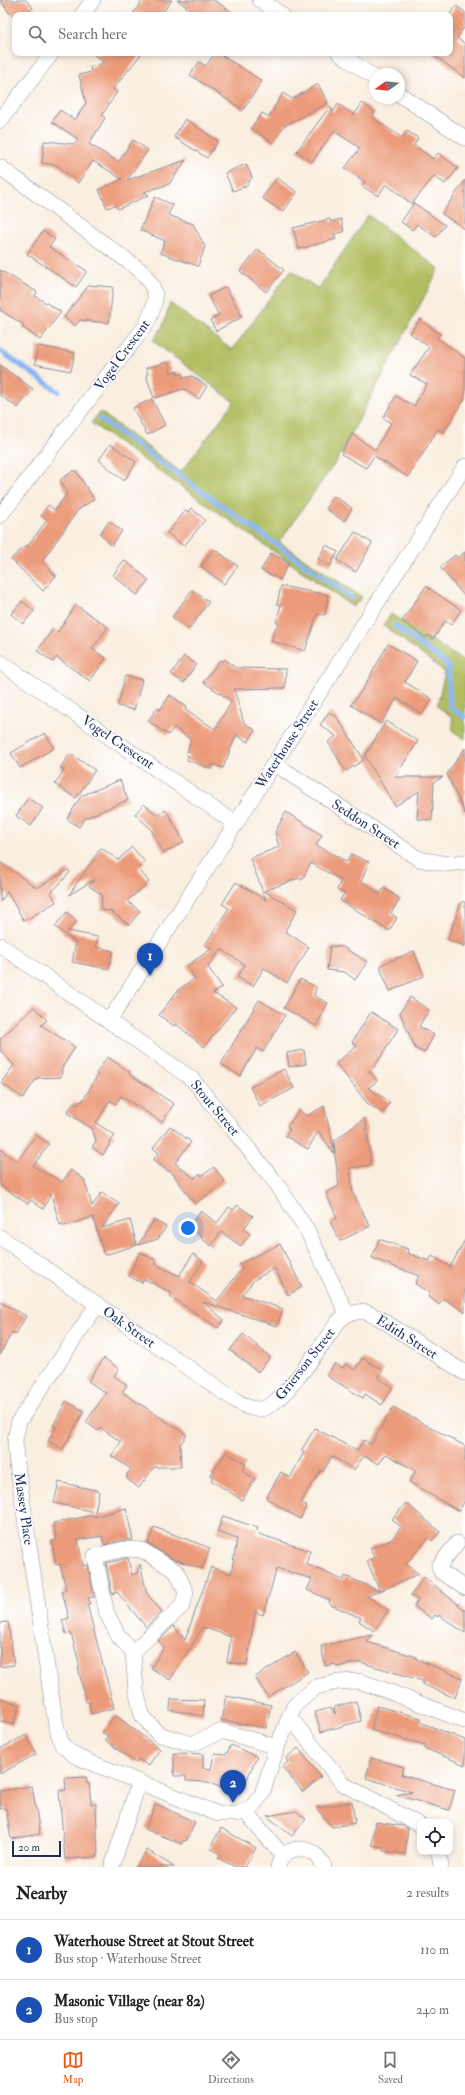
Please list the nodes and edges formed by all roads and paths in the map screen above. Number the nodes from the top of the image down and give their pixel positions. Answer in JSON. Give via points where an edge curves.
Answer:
{"nodes":[{"id":1,"x":93,"y":0,"type":"edge"},
{"id":2,"x":260,"y":0,"type":"edge"},
{"id":3,"x":84,"y":12,"type":"edge"},
{"id":4,"x":278,"y":12,"type":"edge"},
{"id":5,"x":50,"y":56,"type":"edge"},
{"id":6,"x":343,"y":56,"type":"edge"},
{"id":7,"x":369,"y":74,"type":"edge"},
{"id":8,"x":405,"y":98,"type":"edge"},
{"id":9,"x":0,"y":121,"type":"edge"},
{"id":10,"x":465,"y":138,"type":"edge"},
{"id":11,"x":0,"y":167,"type":"edge"},
{"id":12,"x":465,"y":466,"type":"edge"},
{"id":13,"x":0,"y":516,"type":"edge"},
{"id":14,"x":0,"y":662,"type":"edge"},
{"id":15,"x":275,"y":764,"type":"junction"},
{"id":16,"x":236,"y":824,"type":"junction"},
{"id":17,"x":465,"y":862,"type":"edge"},
{"id":18,"x":0,"y":946,"type":"edge"},
{"id":19,"x":109,"y":1021,"type":"junction"},
{"id":20,"x":0,"y":1237,"type":"edge"},
{"id":21,"x":97,"y":1305,"type":"junction"},
{"id":22,"x":347,"y":1314,"type":"junction"},
{"id":23,"x":465,"y":1374,"type":"edge"},
{"id":24,"x":262,"y":1409,"type":"joint"},
{"id":25,"x":457,"y":1543,"type":"dead end"},
{"id":26,"x":465,"y":1588,"type":"edge"},
{"id":27,"x":133,"y":1652,"type":"junction"},
{"id":28,"x":289,"y":1716,"type":"junction"},
{"id":29,"x":465,"y":1721,"type":"edge"},
{"id":30,"x":276,"y":1747,"type":"junction"},
{"id":31,"x":139,"y":1782,"type":"junction"},
{"id":32,"x":245,"y":1811,"type":"junction"},
{"id":33,"x":417,"y":1823,"type":"edge"},
{"id":34,"x":440,"y":1855,"type":"edge"},
{"id":35,"x":281,"y":1862,"type":"edge"},
{"id":36,"x":112,"y":1867,"type":"edge"},
{"id":37,"x":324,"y":1867,"type":"edge"},
{"id":38,"x":441,"y":1867,"type":"edge"}],
"edges":[{"from":1,"to":3,"type":"street"},
{"from":2,"to":4,"type":"street"},
{"from":5,"to":9,"type":"street"},
{"from":6,"to":7,"type":"street"},
{"from":8,"to":10,"type":"street"},
{"from":11,"to":13,"type":"street","name":"Vogel Crescent","via":[[140,270],[152,283],[156,303],[146,325]]},
{"from":12,"to":15,"type":"street","name":"Waterhouse Street"},
{"from":14,"to":16,"type":"street","name":"Vogel Crescent"},
{"from":15,"to":16,"type":"street","name":"Waterhouse Street"},
{"from":15,"to":17,"type":"street","name":"Seddon Street","via":[[419,859],[447,864]]},
{"from":16,"to":19,"type":"street","name":"Waterhouse Street"},
{"from":18,"to":19,"type":"street","name":"Stout Street"},
{"from":19,"to":22,"type":"street","name":"Stout Street","via":[[192,1079],[215,1107],[276,1183],[307,1230]]},
{"from":20,"to":21,"type":"street","name":"Oak Street"},
{"from":21,"to":24,"type":"street","name":"Oak Street","via":[[244,1406]]},
{"from":21,"to":31,"type":"street","name":"Massey Place","via":[[19,1420],[15,1439],[16,1457],[50,1688],[62,1745],[75,1756]]},
{"from":22,"to":23,"type":"street","name":"Edith Street","via":[[363,1311],[379,1318]]},
{"from":22,"to":24,"type":"street","name":"Grierson Street","via":[[338,1322],[283,1396]]},
{"from":25,"to":26,"type":"street","via":[[439,1566],[441,1572]]},
{"from":27,"to":27,"type":"street","via":[[182,1606],[186,1593],[177,1572],[142,1550],[125,1549],[96,1556],[107,1614],[119,1637]]},
{"from":27,"to":30,"type":"street","via":[[136,1690],[142,1714],[158,1734],[192,1744],[222,1731]]},
{"from":28,"to":29,"type":"street","via":[[294,1706],[316,1687],[358,1681]]},
{"from":28,"to":30,"type":"street"},
{"from":28,"to":33,"type":"street","via":[[343,1784]]},
{"from":30,"to":32,"type":"street","via":[[262,1794],[251,1808]]},
{"from":31,"to":32,"type":"street","name":"Massey Place","via":[[218,1814],[237,1814]]},
{"from":31,"to":36,"type":"street"},
{"from":32,"to":35,"type":"street"},
{"from":34,"to":38,"type":"street"},
{"from":35,"to":37,"type":"street","via":[[294,1849],[309,1850],[321,1859]]}]}
